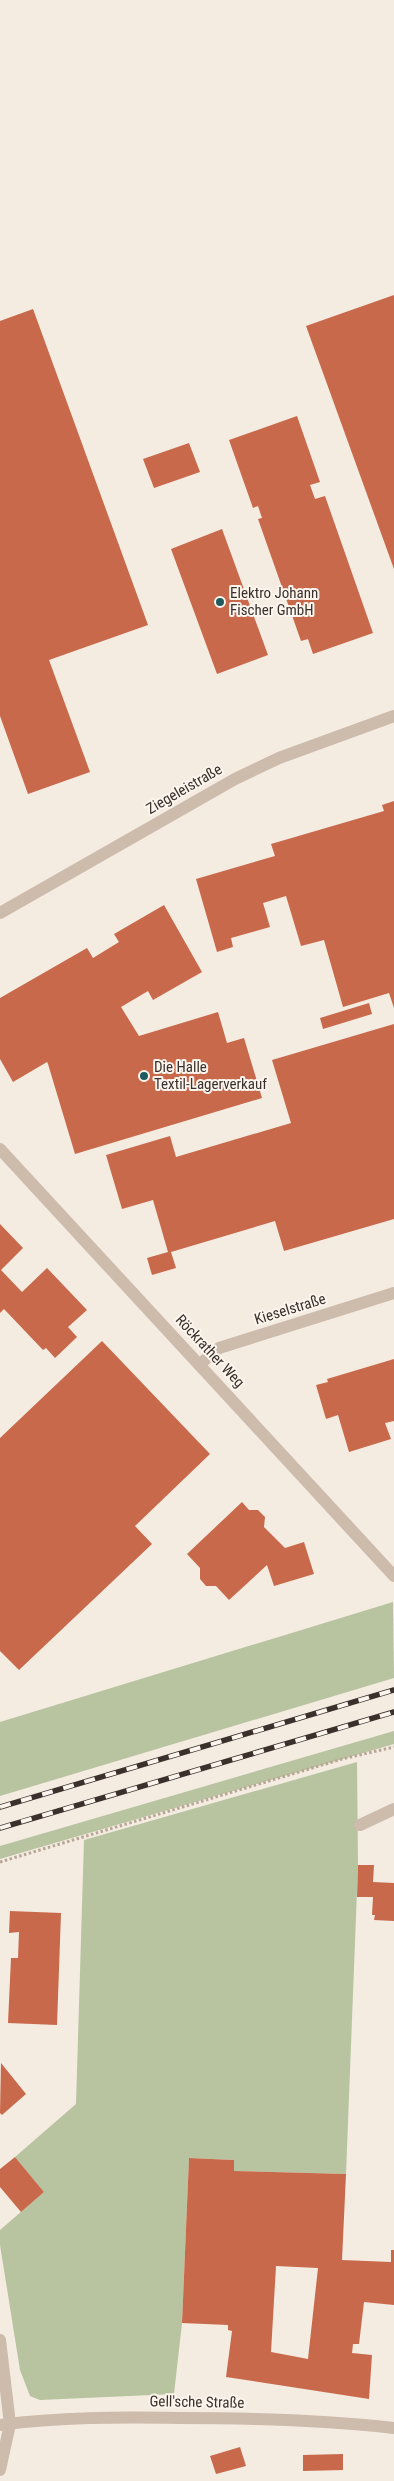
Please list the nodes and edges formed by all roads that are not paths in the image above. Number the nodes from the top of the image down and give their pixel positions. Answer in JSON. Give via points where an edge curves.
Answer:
{"nodes":[{"id":1,"x":394,"y":716,"type":"edge"},
{"id":2,"x":0,"y":913,"type":"edge"},
{"id":3,"x":0,"y":1149,"type":"edge"},
{"id":4,"x":394,"y":1293,"type":"edge"},
{"id":5,"x":200,"y":1364,"type":"junction"},
{"id":6,"x":394,"y":1576,"type":"edge"},
{"id":7,"x":394,"y":1809,"type":"edge"},
{"id":8,"x":360,"y":1825,"type":"dead end"},
{"id":9,"x":0,"y":2340,"type":"edge"},
{"id":10,"x":5,"y":2425,"type":"edge"},
{"id":11,"x":394,"y":2428,"type":"edge"},
{"id":12,"x":0,"y":2470,"type":"edge"}],
"edges":[{"from":1,"to":2,"type":"street","name":"Ziegeleistraße","via":[[279,758],[235,779]]},
{"from":3,"to":5,"type":"street","name":"Röckrather Weg"},
{"from":4,"to":5,"type":"street","name":"Kieselstraße","via":[[219,1348]]},
{"from":5,"to":6,"type":"street","name":"Röckrather Weg"},
{"from":7,"to":8,"type":"street"},
{"from":9,"to":10,"type":"street"},
{"from":10,"to":11,"type":"street","name":"Gell'sche Straße","via":[[115,2417],[318,2422]]},
{"from":10,"to":12,"type":"street"}]}
